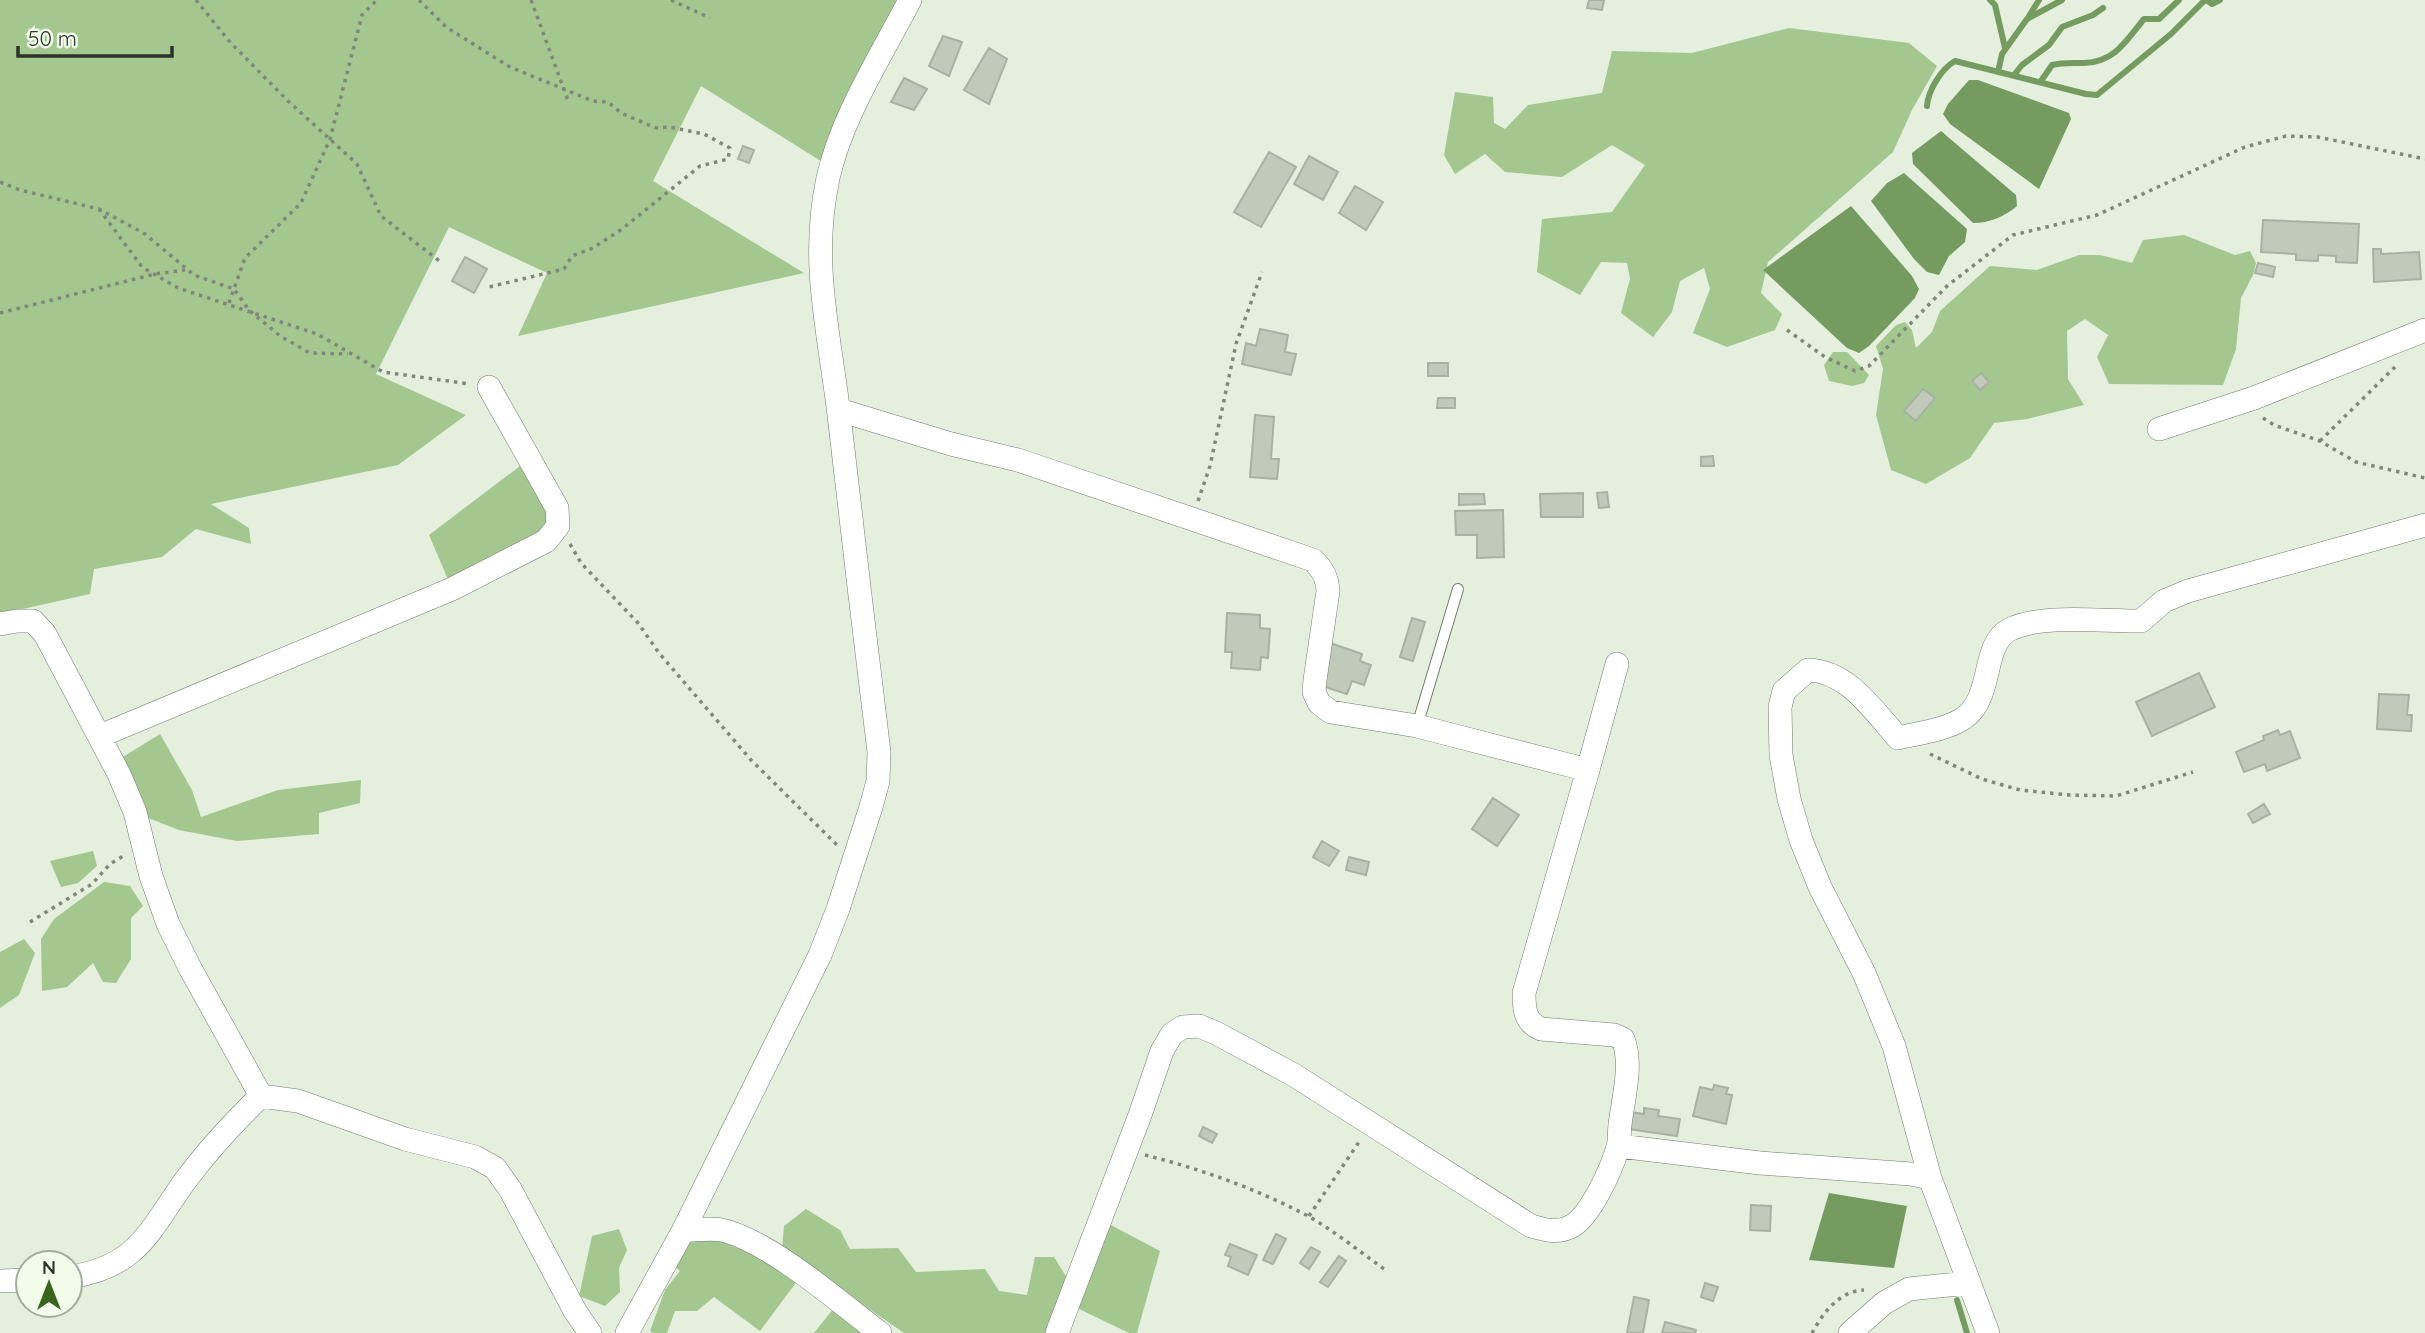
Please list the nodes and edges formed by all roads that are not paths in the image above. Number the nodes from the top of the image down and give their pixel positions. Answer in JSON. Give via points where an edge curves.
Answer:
{"nodes":[{"id":1,"x":911,"y":0,"type":"edge"},
{"id":2,"x":2425,"y":330,"type":"edge"},
{"id":3,"x":489,"y":387,"type":"road end"},
{"id":4,"x":839,"y":410,"type":"junction"},
{"id":5,"x":2159,"y":429,"type":"dead end"},
{"id":6,"x":2425,"y":525,"type":"edge"},
{"id":7,"x":1458,"y":589,"type":"dead end"},
{"id":8,"x":0,"y":624,"type":"edge"},
{"id":9,"x":1618,"y":664,"type":"dead end"},
{"id":10,"x":1417,"y":726,"type":"junction"},
{"id":11,"x":100,"y":736,"type":"junction"},
{"id":12,"x":1588,"y":770,"type":"junction"},
{"id":13,"x":261,"y":1096,"type":"junction"},
{"id":14,"x":1619,"y":1146,"type":"junction"},
{"id":15,"x":1930,"y":1178,"type":"junction"},
{"id":16,"x":683,"y":1231,"type":"junction"},
{"id":17,"x":84,"y":1275,"type":"edge"},
{"id":18,"x":1968,"y":1283,"type":"junction"},
{"id":19,"x":590,"y":1333,"type":"edge"},
{"id":20,"x":627,"y":1333,"type":"edge"},
{"id":21,"x":880,"y":1333,"type":"edge"},
{"id":22,"x":1057,"y":1333,"type":"edge"},
{"id":23,"x":1850,"y":1333,"type":"edge"},
{"id":24,"x":1988,"y":1333,"type":"edge"}],
"edges":[{"from":1,"to":4,"type":"street","via":[[843,129],[821,218],[822,299]]},
{"from":2,"to":5,"type":"street","via":[[2241,403]]},
{"from":3,"to":11,"type":"street","via":[[557,508],[558,526],[546,541],[452,589]]},
{"from":4,"to":10,"type":"street","via":[[1018,460],[1313,560],[1327,578],[1328,592],[1314,692],[1319,703],[1331,712]]},
{"from":4,"to":16,"type":"street","via":[[879,752],[877,781],[854,863],[820,955]]},
{"from":6,"to":15,"type":"street","via":[[2188,592],[2164,601],[2141,621],[2069,620],[2010,629],[1995,646],[1982,695],[1973,710],[1949,725],[1898,738],[1838,676],[1822,670],[1808,670],[1784,691],[1781,755],[1789,799],[1820,887],[1864,973],[1894,1046]]},
{"from":7,"to":10,"type":"lane"},
{"from":8,"to":11,"type":"street","via":[[33,621],[45,634]]},
{"from":9,"to":12,"type":"street"},
{"from":10,"to":12,"type":"street"},
{"from":11,"to":13,"type":"street","via":[[135,812],[168,924]]},
{"from":12,"to":14,"type":"street","via":[[1524,993],[1524,1007],[1532,1025],[1541,1029],[1623,1039],[1627,1054]]},
{"from":13,"to":17,"type":"street","via":[[226,1130],[152,1231],[123,1260]]},
{"from":13,"to":19,"type":"street","via":[[298,1101],[405,1139],[475,1157],[495,1168]]},
{"from":14,"to":15,"type":"street"},
{"from":14,"to":22,"type":"street","via":[[1588,1212],[1570,1228],[1558,1231],[1531,1226],[1294,1075],[1216,1033],[1199,1026],[1183,1027],[1172,1034],[1162,1051]]},
{"from":15,"to":18,"type":"street"},
{"from":16,"to":20,"type":"street"},
{"from":16,"to":21,"type":"street","via":[[709,1228],[751,1240]]},
{"from":18,"to":23,"type":"street","via":[[1909,1289],[1884,1303]]},
{"from":18,"to":24,"type":"street"}]}
